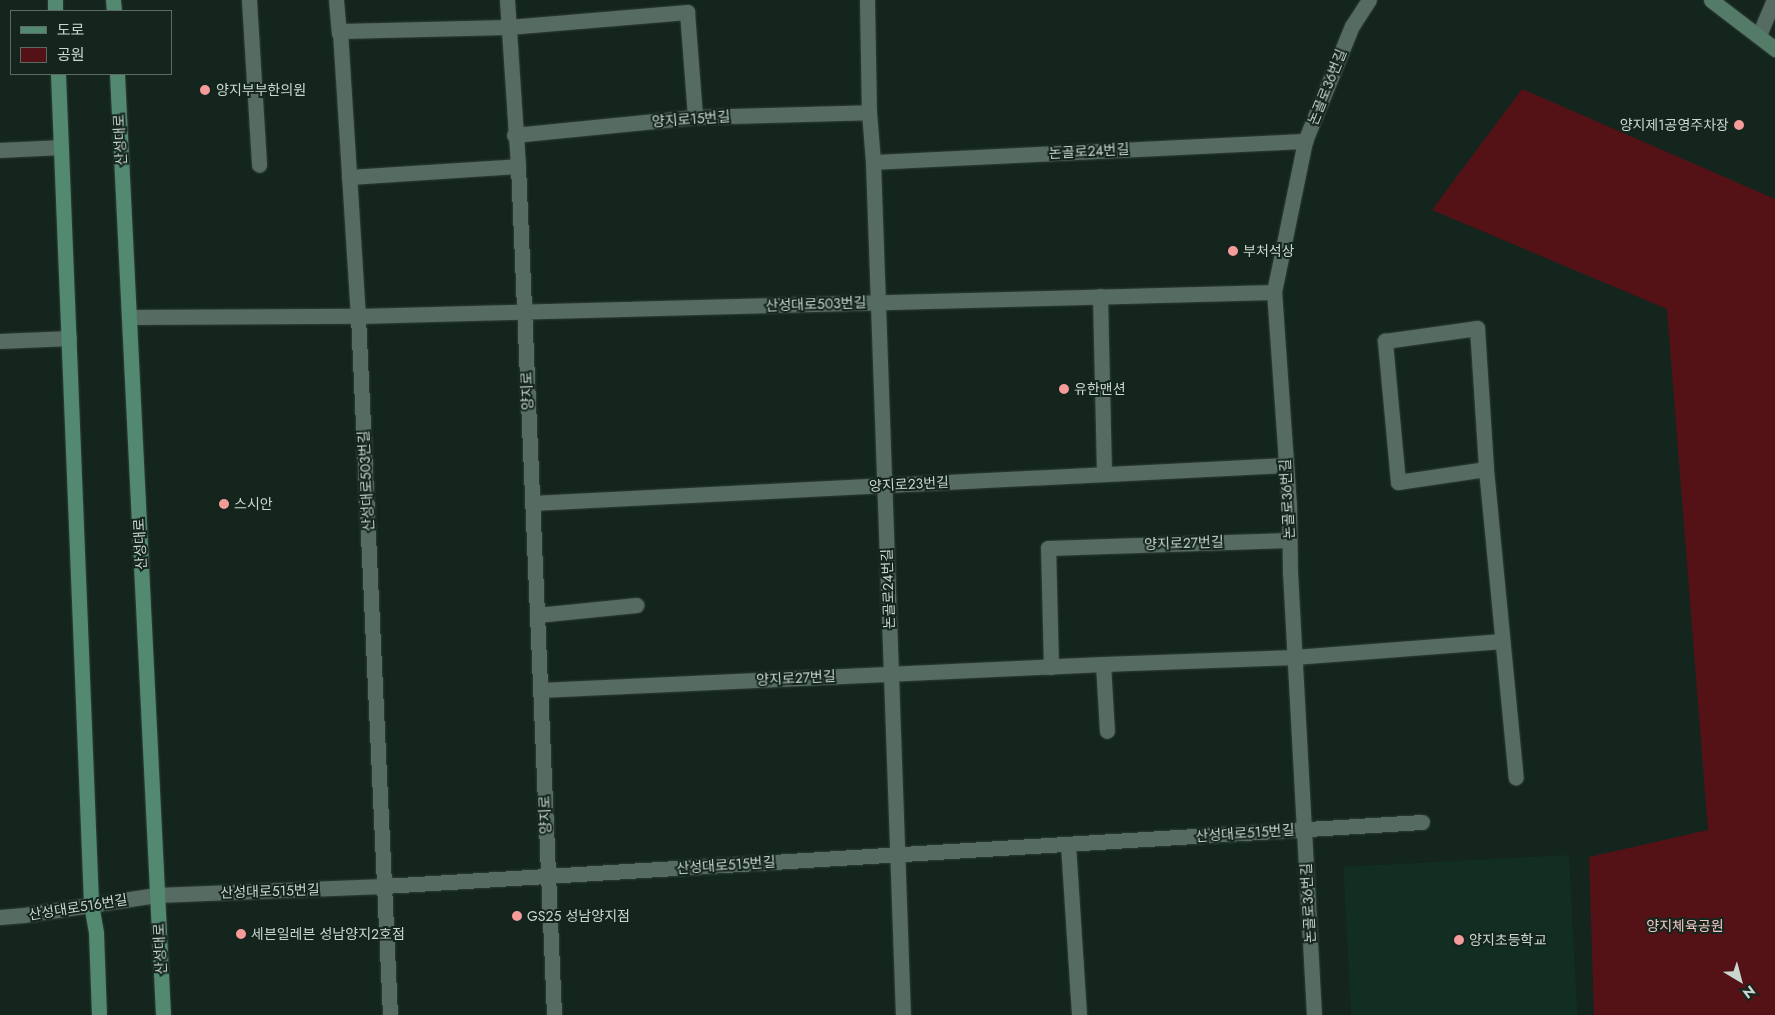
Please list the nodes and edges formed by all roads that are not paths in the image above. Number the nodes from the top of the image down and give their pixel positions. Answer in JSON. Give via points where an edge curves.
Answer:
{"nodes":[{"id":1,"x":249,"y":0,"type":"edge"},
{"id":2,"x":336,"y":0,"type":"edge"},
{"id":3,"x":507,"y":0,"type":"edge"},
{"id":4,"x":867,"y":0,"type":"edge"},
{"id":5,"x":1369,"y":0,"type":"edge"},
{"id":6,"x":1711,"y":0,"type":"edge"},
{"id":7,"x":1774,"y":0,"type":"edge"},
{"id":8,"x":508,"y":27,"type":"junction"},
{"id":9,"x":340,"y":31,"type":"junction"},
{"id":10,"x":1759,"y":35,"type":"junction"},
{"id":11,"x":1775,"y":49,"type":"edge"},
{"id":12,"x":58,"y":75,"type":"edge"},
{"id":13,"x":117,"y":75,"type":"edge"},
{"id":14,"x":869,"y":112,"type":"junction"},
{"id":15,"x":695,"y":116,"type":"junction"},
{"id":16,"x":514,"y":135,"type":"junction"},
{"id":17,"x":1305,"y":141,"type":"junction"},
{"id":18,"x":61,"y":147,"type":"junction"},
{"id":19,"x":0,"y":150,"type":"edge"},
{"id":20,"x":873,"y":162,"type":"junction"},
{"id":21,"x":260,"y":165,"type":"dead end"},
{"id":22,"x":518,"y":166,"type":"junction"},
{"id":23,"x":349,"y":177,"type":"junction"},
{"id":24,"x":1274,"y":292,"type":"junction"},
{"id":25,"x":1100,"y":296,"type":"junction"},
{"id":26,"x":878,"y":302,"type":"junction"},
{"id":27,"x":524,"y":312,"type":"junction"},
{"id":28,"x":358,"y":316,"type":"junction"},
{"id":29,"x":129,"y":317,"type":"junction"},
{"id":30,"x":69,"y":338,"type":"junction"},
{"id":31,"x":0,"y":341,"type":"edge"},
{"id":32,"x":1286,"y":465,"type":"junction"},
{"id":33,"x":1486,"y":469,"type":"junction"},
{"id":34,"x":1104,"y":474,"type":"junction"},
{"id":35,"x":884,"y":485,"type":"junction"},
{"id":36,"x":532,"y":503,"type":"junction"},
{"id":37,"x":1290,"y":540,"type":"junction"},
{"id":38,"x":637,"y":605,"type":"dead end"},
{"id":39,"x":537,"y":615,"type":"junction"},
{"id":40,"x":1501,"y":641,"type":"junction"},
{"id":41,"x":1295,"y":657,"type":"junction"},
{"id":42,"x":1103,"y":664,"type":"junction"},
{"id":43,"x":1051,"y":667,"type":"junction"},
{"id":44,"x":891,"y":673,"type":"junction"},
{"id":45,"x":540,"y":690,"type":"junction"},
{"id":46,"x":1107,"y":731,"type":"dead end"},
{"id":47,"x":1516,"y":778,"type":"dead end"},
{"id":48,"x":1422,"y":822,"type":"dead end"},
{"id":49,"x":1304,"y":830,"type":"junction"},
{"id":50,"x":1068,"y":844,"type":"junction"},
{"id":51,"x":897,"y":854,"type":"junction"},
{"id":52,"x":548,"y":876,"type":"junction"},
{"id":53,"x":384,"y":886,"type":"junction"},
{"id":54,"x":157,"y":895,"type":"junction"},
{"id":55,"x":92,"y":904,"type":"junction"},
{"id":56,"x":0,"y":917,"type":"edge"},
{"id":57,"x":100,"y":1015,"type":"edge"},
{"id":58,"x":163,"y":1015,"type":"edge"},
{"id":59,"x":390,"y":1015,"type":"edge"},
{"id":60,"x":554,"y":1015,"type":"edge"},
{"id":61,"x":903,"y":1015,"type":"edge"},
{"id":62,"x":1079,"y":1015,"type":"edge"},
{"id":63,"x":1314,"y":1015,"type":"edge"}],
"edges":[{"from":1,"to":21,"type":"street"},
{"from":2,"to":9,"type":"street","name":"산성대로503번길","via":[[338,33]]},
{"from":3,"to":8,"type":"street","name":"양지로"},
{"from":4,"to":14,"type":"street","name":"논골로24번길"},
{"from":5,"to":17,"type":"street","name":"논골로36번길","via":[[1352,26]]},
{"from":6,"to":10,"type":"street"},
{"from":7,"to":10,"type":"street"},
{"from":8,"to":9,"type":"street"},
{"from":8,"to":15,"type":"street","via":[[687,12]]},
{"from":8,"to":16,"type":"street","name":"양지로"},
{"from":9,"to":23,"type":"street","name":"산성대로503번길"},
{"from":10,"to":11,"type":"street"},
{"from":12,"to":18,"type":"main road"},
{"from":13,"to":29,"type":"main road","name":"산성대로"},
{"from":14,"to":15,"type":"street","name":"양지로15번길"},
{"from":14,"to":20,"type":"street","name":"논골로24번길"},
{"from":15,"to":16,"type":"street","name":"양지로15번길"},
{"from":16,"to":22,"type":"street","name":"양지로"},
{"from":17,"to":20,"type":"street","name":"논골로24번길"},
{"from":17,"to":24,"type":"street","name":"논골로36번길"},
{"from":18,"to":19,"type":"street"},
{"from":18,"to":30,"type":"main road"},
{"from":20,"to":26,"type":"street","name":"논골로24번길"},
{"from":22,"to":23,"type":"street"},
{"from":22,"to":27,"type":"street","name":"양지로"},
{"from":23,"to":28,"type":"street","name":"산성대로503번길"},
{"from":24,"to":25,"type":"street","name":"산성대로503번길"},
{"from":24,"to":32,"type":"street","name":"논골로36번길"},
{"from":25,"to":26,"type":"street","name":"산성대로503번길"},
{"from":25,"to":34,"type":"street"},
{"from":26,"to":27,"type":"street","name":"산성대로503번길"},
{"from":26,"to":35,"type":"street","name":"논골로24번길"},
{"from":27,"to":28,"type":"street","name":"산성대로503번길"},
{"from":27,"to":36,"type":"street","name":"양지로"},
{"from":28,"to":29,"type":"street","name":"산성대로503번길"},
{"from":28,"to":53,"type":"street","name":"산성대로503번길"},
{"from":29,"to":54,"type":"main road","name":"산성대로"},
{"from":30,"to":31,"type":"street"},
{"from":30,"to":55,"type":"main road"},
{"from":32,"to":34,"type":"street","name":"양지로23번길"},
{"from":32,"to":37,"type":"street","name":"논골로36번길"},
{"from":33,"to":33,"type":"street","via":[[1477,328],[1385,341],[1398,482]]},
{"from":33,"to":40,"type":"street"},
{"from":34,"to":35,"type":"street","name":"양지로23번길"},
{"from":35,"to":36,"type":"street","name":"양지로23번길"},
{"from":35,"to":44,"type":"street","name":"논골로24번길"},
{"from":36,"to":39,"type":"street","name":"양지로"},
{"from":37,"to":41,"type":"street","name":"논골로36번길"},
{"from":37,"to":43,"type":"street","name":"양지로27번길","via":[[1048,548]]},
{"from":38,"to":39,"type":"street"},
{"from":39,"to":45,"type":"street","name":"양지로"},
{"from":40,"to":41,"type":"street","name":"양지로27번길"},
{"from":40,"to":47,"type":"street"},
{"from":41,"to":42,"type":"street","name":"양지로27번길"},
{"from":41,"to":49,"type":"street","name":"논골로36번길"},
{"from":42,"to":43,"type":"street","name":"양지로27번길"},
{"from":42,"to":46,"type":"street"},
{"from":43,"to":44,"type":"street","name":"양지로27번길"},
{"from":44,"to":45,"type":"street","name":"양지로27번길"},
{"from":44,"to":51,"type":"street","name":"논골로24번길"},
{"from":45,"to":52,"type":"street","name":"양지로"},
{"from":48,"to":49,"type":"street","name":"산성대로515번길"},
{"from":49,"to":50,"type":"street","name":"산성대로515번길"},
{"from":49,"to":63,"type":"street","name":"논골로36번길"},
{"from":50,"to":51,"type":"street","name":"산성대로515번길"},
{"from":50,"to":62,"type":"street"},
{"from":51,"to":52,"type":"street","name":"산성대로515번길"},
{"from":51,"to":61,"type":"street","name":"논골로24번길"},
{"from":52,"to":53,"type":"street","name":"산성대로515번길"},
{"from":52,"to":60,"type":"street","name":"양지로"},
{"from":53,"to":54,"type":"street","name":"산성대로515번길"},
{"from":53,"to":59,"type":"street"},
{"from":54,"to":55,"type":"street","name":"산성대로516번길"},
{"from":54,"to":58,"type":"main road","name":"산성대로"},
{"from":55,"to":56,"type":"street","name":"산성대로516번길"},
{"from":55,"to":57,"type":"main road"}]}
